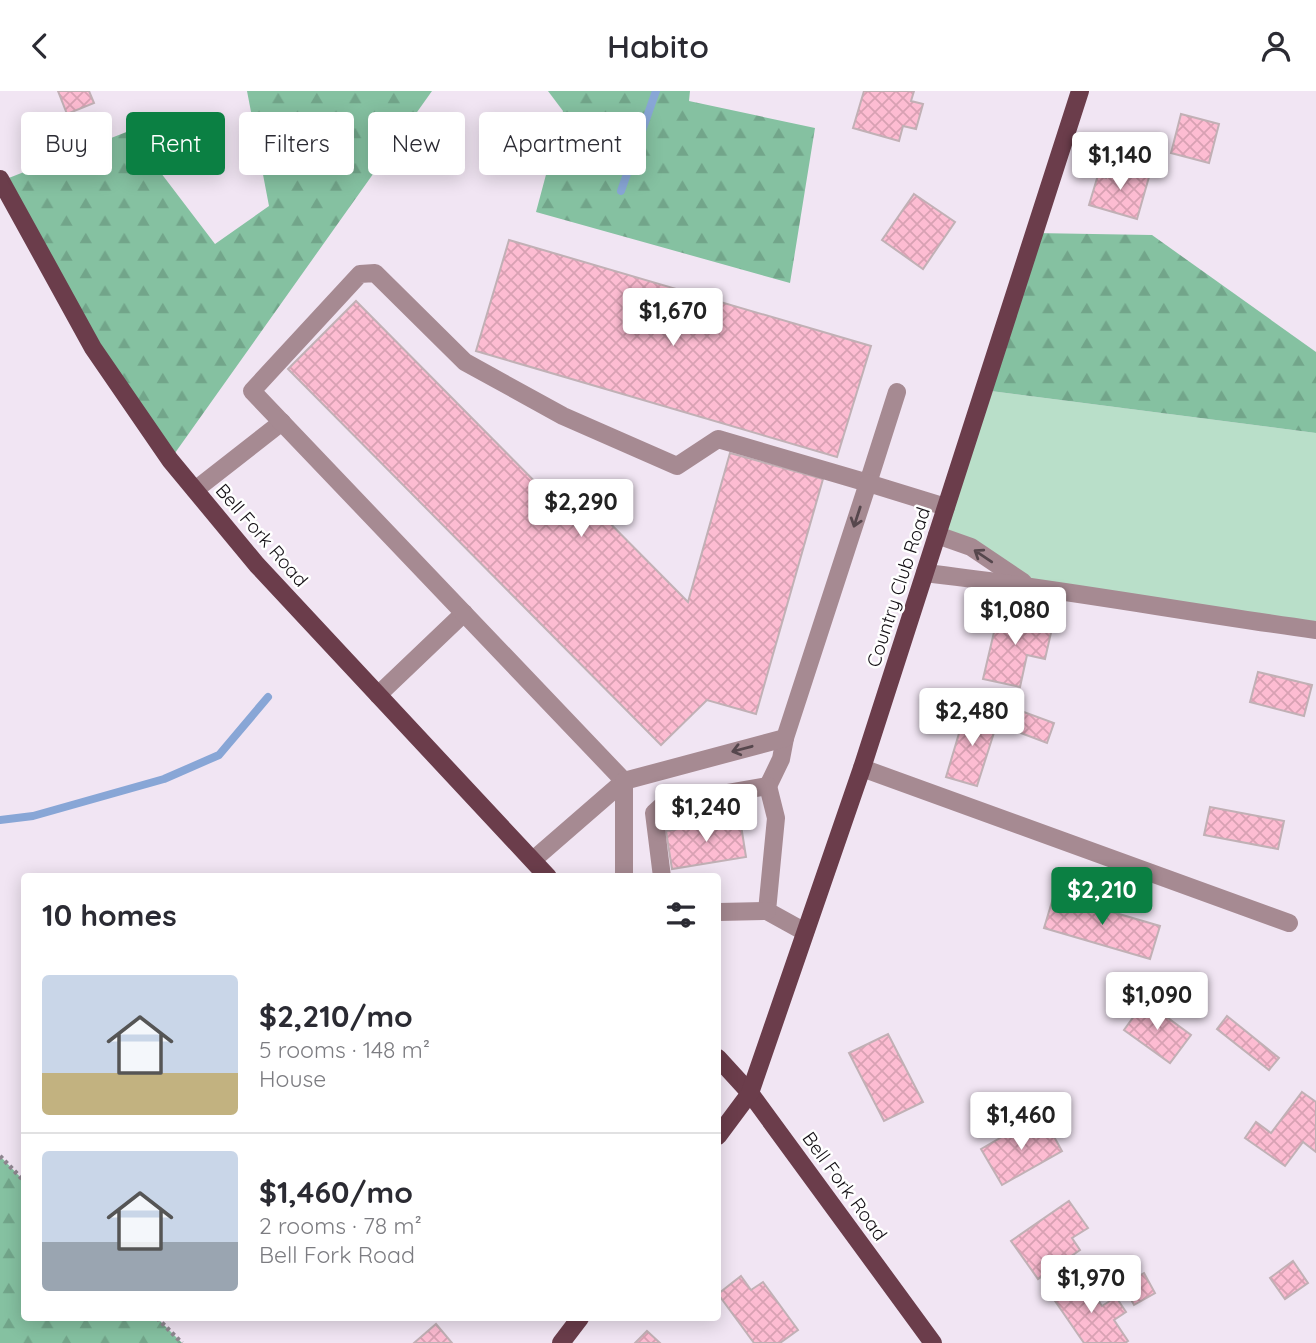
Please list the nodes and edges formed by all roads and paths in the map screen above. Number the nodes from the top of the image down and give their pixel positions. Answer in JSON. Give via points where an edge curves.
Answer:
{"nodes":[{"id":1,"x":1080,"y":91,"type":"edge"},
{"id":2,"x":0,"y":179,"type":"edge"},
{"id":3,"x":897,"y":392,"type":"dead end"},
{"id":4,"x":282,"y":422,"type":"junction"},
{"id":5,"x":869,"y":483,"type":"junction"},
{"id":6,"x":195,"y":490,"type":"junction"},
{"id":7,"x":946,"y":507,"type":"junction"},
{"id":8,"x":937,"y":535,"type":"junction"},
{"id":9,"x":925,"y":573,"type":"junction"},
{"id":10,"x":1026,"y":584,"type":"junction"},
{"id":11,"x":464,"y":613,"type":"junction"},
{"id":12,"x":1316,"y":630,"type":"edge"},
{"id":13,"x":378,"y":695,"type":"junction"},
{"id":14,"x":785,"y":738,"type":"junction"},
{"id":15,"x":862,"y":768,"type":"junction"},
{"id":16,"x":624,"y":781,"type":"junction"},
{"id":17,"x":768,"y":786,"type":"junction"},
{"id":18,"x":533,"y":860,"type":"junction"},
{"id":19,"x":544,"y":873,"type":"edge"},
{"id":20,"x":624,"y":873,"type":"edge"},
{"id":21,"x":662,"y":873,"type":"edge"},
{"id":22,"x":767,"y":911,"type":"junction"},
{"id":23,"x":721,"y":912,"type":"edge"},
{"id":24,"x":1289,"y":923,"type":"dead end"},
{"id":25,"x":805,"y":932,"type":"junction"},
{"id":26,"x":721,"y":1061,"type":"edge"},
{"id":27,"x":750,"y":1093,"type":"junction"},
{"id":28,"x":721,"y":1132,"type":"edge"},
{"id":29,"x":0,"y":1156,"type":"edge"},
{"id":30,"x":21,"y":1178,"type":"edge"},
{"id":31,"x":160,"y":1321,"type":"edge"},
{"id":32,"x":578,"y":1321,"type":"edge"},
{"id":33,"x":182,"y":1343,"type":"edge"},
{"id":34,"x":561,"y":1343,"type":"edge"},
{"id":35,"x":933,"y":1343,"type":"edge"}],
"edges":[{"from":1,"to":7,"type":"main road","name":"Country Club Road"},
{"from":2,"to":6,"type":"main road","name":"Bell Fork Road","via":[[93,348]]},
{"from":3,"to":5,"type":"street"},
{"from":4,"to":5,"type":"street","via":[[253,391],[360,274],[375,273],[465,362],[563,416],[664,461],[677,466],[718,439]]},
{"from":4,"to":6,"type":"street"},
{"from":4,"to":11,"type":"street"},
{"from":5,"to":7,"type":"street"},
{"from":5,"to":14,"type":"street","one_way":true},
{"from":6,"to":13,"type":"main road","name":"Bell Fork Road","via":[[257,565]]},
{"from":7,"to":8,"type":"main road","name":"Country Club Road"},
{"from":8,"to":9,"type":"main road","name":"Country Club Road"},
{"from":10,"to":8,"type":"street","one_way":true,"via":[[971,547]]},
{"from":9,"to":10,"type":"street"},
{"from":9,"to":15,"type":"main road","name":"Country Club Road"},
{"from":10,"to":12,"type":"street"},
{"from":11,"to":13,"type":"street"},
{"from":11,"to":16,"type":"street"},
{"from":13,"to":18,"type":"main road","name":"Bell Fork Road"},
{"from":14,"to":16,"type":"street","one_way":true},
{"from":14,"to":17,"type":"street"},
{"from":15,"to":24,"type":"street"},
{"from":15,"to":25,"type":"main road","name":"Country Club Road"},
{"from":16,"to":18,"type":"street"},
{"from":16,"to":20,"type":"street"},
{"from":17,"to":21,"type":"street","via":[[664,804],[654,813]]},
{"from":17,"to":22,"type":"street","via":[[776,818]]},
{"from":18,"to":19,"type":"main road","name":"Bell Fork Road"},
{"from":22,"to":23,"type":"street"},
{"from":22,"to":25,"type":"street"},
{"from":25,"to":27,"type":"main road","name":"Country Club Road"},
{"from":26,"to":27,"type":"main road","name":"Bell Fork Road"},
{"from":27,"to":28,"type":"main road","name":"Country Club Road"},
{"from":27,"to":35,"type":"main road","name":"Bell Fork Road"},
{"from":29,"to":30,"type":"path"},
{"from":31,"to":33,"type":"path"},
{"from":32,"to":34,"type":"main road"}]}
